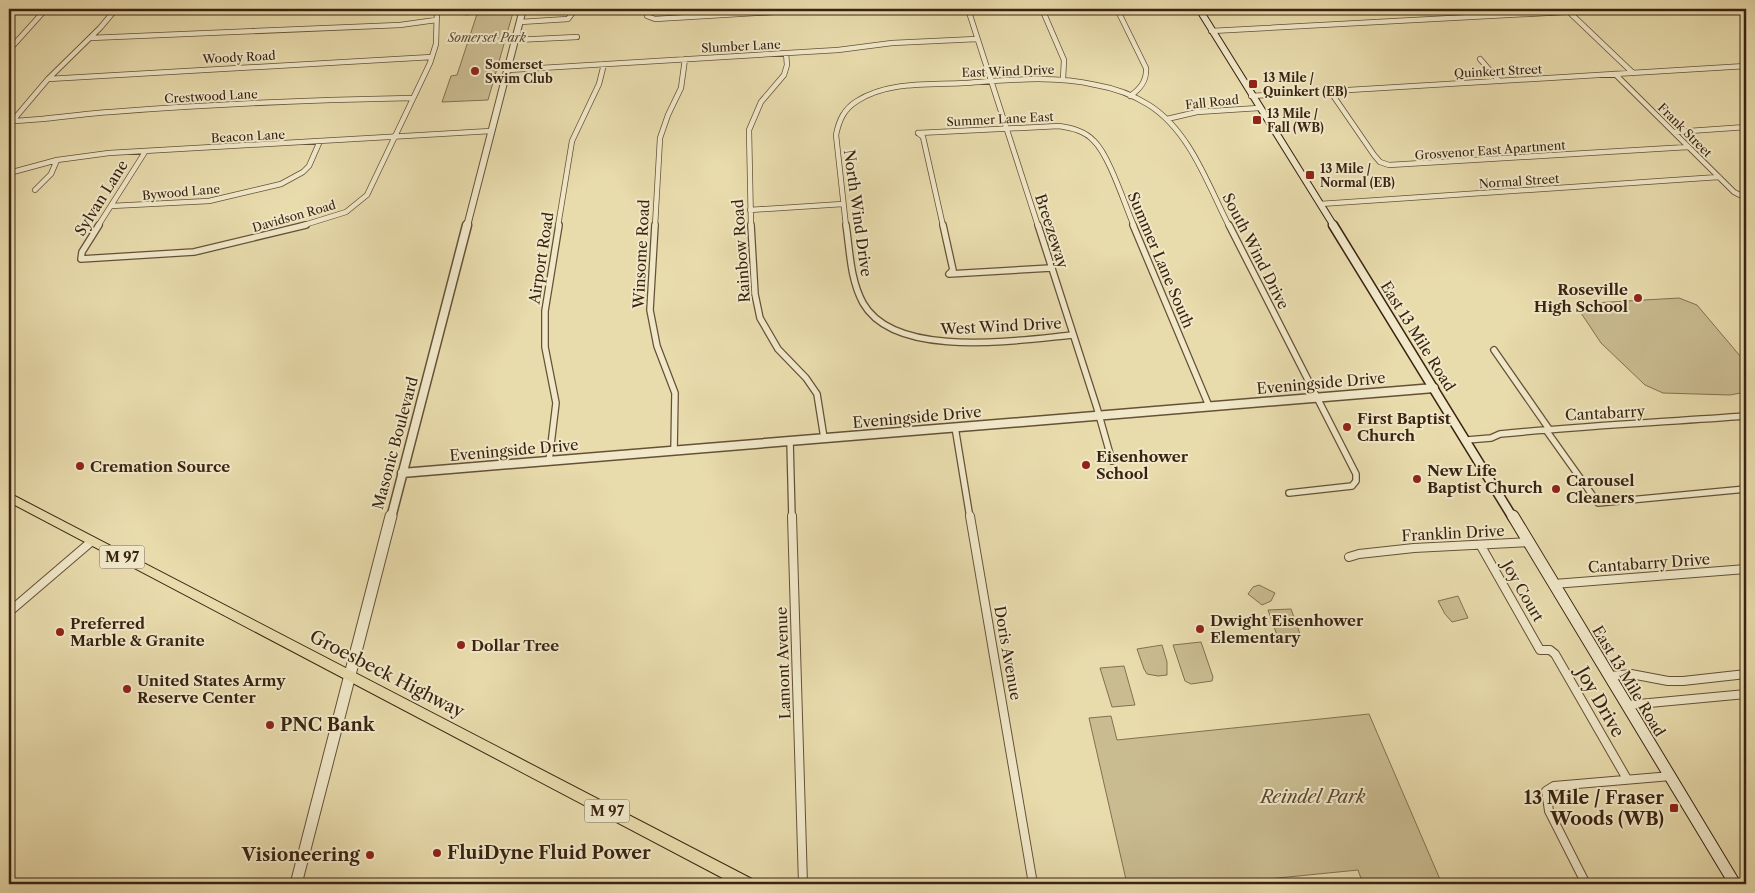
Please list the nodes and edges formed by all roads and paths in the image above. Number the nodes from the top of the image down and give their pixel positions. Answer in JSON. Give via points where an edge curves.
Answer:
{"nodes":[{"id":1,"x":46,"y":9,"type":"edge"},
{"id":2,"x":116,"y":9,"type":"edge"},
{"id":3,"x":437,"y":9,"type":"edge"},
{"id":4,"x":523,"y":9,"type":"edge"},
{"id":5,"x":603,"y":9,"type":"edge"},
{"id":6,"x":647,"y":9,"type":"edge"},
{"id":7,"x":825,"y":9,"type":"edge"},
{"id":8,"x":968,"y":9,"type":"edge"},
{"id":9,"x":1042,"y":9,"type":"edge"},
{"id":10,"x":1117,"y":9,"type":"edge"},
{"id":11,"x":1199,"y":9,"type":"edge"},
{"id":12,"x":1620,"y":9,"type":"edge"},
{"id":13,"x":1567,"y":10,"type":"edge"},
{"id":14,"x":436,"y":20,"type":"junction"},
{"id":15,"x":520,"y":22,"type":"junction"},
{"id":16,"x":1212,"y":31,"type":"junction"},
{"id":17,"x":577,"y":37,"type":"dead end"},
{"id":18,"x":90,"y":38,"type":"junction"},
{"id":19,"x":977,"y":39,"type":"junction"},
{"id":20,"x":515,"y":40,"type":"junction"},
{"id":21,"x":9,"y":50,"type":"edge"},
{"id":22,"x":786,"y":53,"type":"junction"},
{"id":23,"x":432,"y":57,"type":"junction"},
{"id":24,"x":685,"y":59,"type":"junction"},
{"id":25,"x":1480,"y":59,"type":"dead end"},
{"id":26,"x":604,"y":64,"type":"junction"},
{"id":27,"x":1746,"y":66,"type":"edge"},
{"id":28,"x":507,"y":70,"type":"junction"},
{"id":29,"x":1633,"y":73,"type":"junction"},
{"id":30,"x":1615,"y":74,"type":"junction"},
{"id":31,"x":48,"y":79,"type":"junction"},
{"id":32,"x":1063,"y":79,"type":"junction"},
{"id":33,"x":991,"y":81,"type":"junction"},
{"id":34,"x":1500,"y":81,"type":"junction"},
{"id":35,"x":1330,"y":91,"type":"junction"},
{"id":36,"x":872,"y":94,"type":"joint"},
{"id":37,"x":1130,"y":96,"type":"junction"},
{"id":38,"x":1252,"y":96,"type":"junction"},
{"id":39,"x":412,"y":98,"type":"junction"},
{"id":40,"x":1259,"y":108,"type":"junction"},
{"id":41,"x":1167,"y":119,"type":"junction"},
{"id":42,"x":10,"y":123,"type":"edge"},
{"id":43,"x":1746,"y":127,"type":"edge"},
{"id":44,"x":1006,"y":128,"type":"junction"},
{"id":45,"x":491,"y":131,"type":"junction"},
{"id":46,"x":1081,"y":131,"type":"joint"},
{"id":47,"x":1675,"y":132,"type":"junction"},
{"id":48,"x":393,"y":137,"type":"junction"},
{"id":49,"x":320,"y":142,"type":"junction"},
{"id":50,"x":1688,"y":147,"type":"junction"},
{"id":51,"x":144,"y":152,"type":"junction"},
{"id":52,"x":57,"y":160,"type":"junction"},
{"id":53,"x":9,"y":173,"type":"edge"},
{"id":54,"x":1719,"y":178,"type":"junction"},
{"id":55,"x":35,"y":190,"type":"dead end"},
{"id":56,"x":1745,"y":197,"type":"edge"},
{"id":57,"x":844,"y":204,"type":"junction"},
{"id":58,"x":1320,"y":204,"type":"junction"},
{"id":59,"x":111,"y":206,"type":"junction"},
{"id":60,"x":750,"y":210,"type":"junction"},
{"id":61,"x":81,"y":259,"type":"joint"},
{"id":62,"x":1051,"y":268,"type":"junction"},
{"id":63,"x":902,"y":333,"type":"joint"},
{"id":64,"x":1073,"y":335,"type":"junction"},
{"id":65,"x":1494,"y":350,"type":"dead end"},
{"id":66,"x":1434,"y":388,"type":"junction"},
{"id":67,"x":1318,"y":397,"type":"junction"},
{"id":68,"x":1209,"y":406,"type":"junction"},
{"id":69,"x":1099,"y":415,"type":"junction"},
{"id":70,"x":1746,"y":416,"type":"edge"},
{"id":71,"x":955,"y":427,"type":"junction"},
{"id":72,"x":1548,"y":429,"type":"junction"},
{"id":73,"x":824,"y":438,"type":"junction"},
{"id":74,"x":1467,"y":440,"type":"junction"},
{"id":75,"x":790,"y":441,"type":"junction"},
{"id":76,"x":674,"y":451,"type":"junction"},
{"id":77,"x":1112,"y":460,"type":"dead end"},
{"id":78,"x":548,"y":461,"type":"junction"},
{"id":79,"x":402,"y":473,"type":"junction"},
{"id":80,"x":1746,"y":489,"type":"edge"},
{"id":81,"x":1289,"y":493,"type":"dead end"},
{"id":82,"x":9,"y":497,"type":"edge"},
{"id":83,"x":92,"y":541,"type":"junction"},
{"id":84,"x":1529,"y":542,"type":"junction"},
{"id":85,"x":1481,"y":546,"type":"junction"},
{"id":86,"x":1349,"y":557,"type":"dead end"},
{"id":87,"x":1746,"y":569,"type":"edge"},
{"id":88,"x":1554,"y":584,"type":"junction"},
{"id":89,"x":9,"y":612,"type":"edge"},
{"id":90,"x":1540,"y":650,"type":"joint"},
{"id":91,"x":1746,"y":674,"type":"edge"},
{"id":92,"x":349,"y":676,"type":"junction"},
{"id":93,"x":1610,"y":676,"type":"junction"},
{"id":94,"x":1746,"y":694,"type":"edge"},
{"id":95,"x":1628,"y":705,"type":"junction"},
{"id":96,"x":1671,"y":776,"type":"junction"},
{"id":97,"x":1627,"y":779,"type":"junction"},
{"id":98,"x":296,"y":884,"type":"edge"},
{"id":99,"x":747,"y":884,"type":"edge"},
{"id":100,"x":803,"y":884,"type":"edge"},
{"id":101,"x":1033,"y":884,"type":"edge"},
{"id":102,"x":1586,"y":884,"type":"edge"},
{"id":103,"x":1736,"y":884,"type":"edge"}],
"edges":[{"from":1,"to":21,"type":"street"},
{"from":2,"to":18,"type":"street"},
{"from":3,"to":14,"type":"street","name":"Davidson Road"},
{"from":4,"to":15,"type":"street","name":"Masonic Boulevard"},
{"from":5,"to":15,"type":"street","via":[[574,11],[568,19]]},
{"from":6,"to":7,"type":"street","via":[[649,18]]},
{"from":8,"to":19,"type":"street","name":"Breezeway"},
{"from":9,"to":32,"type":"street","via":[[1064,60]]},
{"from":10,"to":37,"type":"street","via":[[1147,73],[1143,84]]},
{"from":11,"to":16,"type":"street","name":"East 13 Mile Road"},
{"from":12,"to":13,"type":"street"},
{"from":13,"to":16,"type":"street"},
{"from":13,"to":29,"type":"street"},
{"from":14,"to":18,"type":"street","via":[[380,26]]},
{"from":14,"to":23,"type":"street","name":"Davidson Road","via":[[436,44]]},
{"from":15,"to":20,"type":"street","name":"Masonic Boulevard"},
{"from":16,"to":38,"type":"street","name":"East 13 Mile Road"},
{"from":17,"to":20,"type":"street"},
{"from":18,"to":31,"type":"street"},
{"from":19,"to":22,"type":"street","name":"Slumber Lane"},
{"from":19,"to":33,"type":"street","name":"Breezeway"},
{"from":20,"to":28,"type":"street","name":"Masonic Boulevard"},
{"from":22,"to":24,"type":"street","name":"Slumber Lane"},
{"from":22,"to":60,"type":"street","name":"Rainbow Road","via":[[784,75],[761,102],[748,130]]},
{"from":23,"to":31,"type":"street","name":"Woody Road"},
{"from":23,"to":39,"type":"street","name":"Davidson Road"},
{"from":24,"to":26,"type":"street","name":"Slumber Lane"},
{"from":24,"to":76,"type":"street","name":"Winsome Road","via":[[681,88],[663,128],[659,147],[650,310],[657,346],[675,393]]},
{"from":25,"to":34,"type":"street"},
{"from":26,"to":28,"type":"street","name":"Slumber Lane"},
{"from":26,"to":78,"type":"street","name":"Airport Road","via":[[599,86],[572,141],[546,311],[546,355],[556,403]]},
{"from":27,"to":29,"type":"street","name":"Quinkert Street"},
{"from":28,"to":45,"type":"street","name":"Masonic Boulevard"},
{"from":29,"to":30,"type":"street","name":"Quinkert Street"},
{"from":30,"to":34,"type":"street","name":"Quinkert Street"},
{"from":30,"to":47,"type":"street","name":"Frank Street"},
{"from":31,"to":42,"type":"street"},
{"from":32,"to":33,"type":"street","name":"East Wind Drive"},
{"from":32,"to":37,"type":"street","name":"East Wind Drive","via":[[1098,85]]},
{"from":33,"to":36,"type":"street","name":"East Wind Drive","via":[[903,86]]},
{"from":33,"to":44,"type":"street","name":"Breezeway"},
{"from":34,"to":35,"type":"street","name":"Quinkert Street"},
{"from":35,"to":38,"type":"street","name":"Quinkert Street"},
{"from":35,"to":50,"type":"street","name":"Grosvenor East Apartment","via":[[1374,156],[1389,165]]},
{"from":36,"to":57,"type":"street","name":"North Wind Drive","via":[[848,108],[836,126]]},
{"from":37,"to":41,"type":"street","name":"East Wind Drive"},
{"from":38,"to":40,"type":"street","name":"East 13 Mile Road"},
{"from":39,"to":42,"type":"street","name":"Crestwood Lane","via":[[100,113]]},
{"from":39,"to":48,"type":"street","name":"Davidson Road"},
{"from":40,"to":41,"type":"street","name":"Fall Road","via":[[1197,112]]},
{"from":40,"to":58,"type":"street","name":"East 13 Mile Road"},
{"from":41,"to":67,"type":"street","name":"South Wind Drive","via":[[1187,145]]},
{"from":43,"to":47,"type":"street"},
{"from":44,"to":46,"type":"street","name":"Summer Lane East","via":[[1059,126]]},
{"from":44,"to":62,"type":"street","name":"Breezeway"},
{"from":44,"to":62,"type":"street","name":"Summer Lane East","via":[[918,133],[923,137],[953,270],[949,274]]},
{"from":45,"to":48,"type":"street","name":"Beacon Lane"},
{"from":45,"to":79,"type":"street","name":"Masonic Boulevard"},
{"from":46,"to":68,"type":"street","name":"Summer Lane South","via":[[1095,141],[1103,153]]},
{"from":47,"to":50,"type":"street","name":"Frank Street"},
{"from":48,"to":49,"type":"street","name":"Beacon Lane"},
{"from":48,"to":61,"type":"street","name":"Davidson Road","via":[[366,194],[354,207],[335,216],[188,253]]},
{"from":49,"to":51,"type":"street","name":"Beacon Lane"},
{"from":49,"to":59,"type":"street","name":"Bywood Lane","via":[[309,166],[281,184],[209,201]]},
{"from":50,"to":54,"type":"street","name":"Frank Street"},
{"from":51,"to":52,"type":"street","name":"Beacon Lane"},
{"from":51,"to":59,"type":"street","name":"Sylvan Lane"},
{"from":52,"to":53,"type":"street","name":"Beacon Lane"},
{"from":52,"to":55,"type":"street","via":[[50,174]]},
{"from":54,"to":56,"type":"street","name":"Frank Street"},
{"from":54,"to":58,"type":"street","name":"Normal Street"},
{"from":57,"to":60,"type":"street"},
{"from":57,"to":63,"type":"street","name":"North Wind Drive","via":[[857,293],[873,314]]},
{"from":58,"to":66,"type":"street","name":"East 13 Mile Road"},
{"from":59,"to":61,"type":"street","name":"Sylvan Lane","via":[[82,252]]},
{"from":60,"to":73,"type":"street","name":"Rainbow Road","via":[[755,294],[760,318],[778,349],[817,394]]},
{"from":62,"to":64,"type":"street","name":"Breezeway"},
{"from":63,"to":64,"type":"street","name":"West Wind Drive","via":[[933,342],[958,344]]},
{"from":64,"to":69,"type":"street","name":"Breezeway"},
{"from":65,"to":72,"type":"street"},
{"from":66,"to":67,"type":"street","name":"Eveningside Drive"},
{"from":66,"to":74,"type":"street","name":"East 13 Mile Road"},
{"from":67,"to":68,"type":"street","name":"Eveningside Drive"},
{"from":67,"to":81,"type":"street","name":"South Wind Drive","via":[[1354,469],[1356,481],[1346,487]]},
{"from":68,"to":69,"type":"street","name":"Eveningside Drive"},
{"from":69,"to":71,"type":"street","name":"Eveningside Drive"},
{"from":69,"to":77,"type":"street","name":"Breezeway"},
{"from":70,"to":72,"type":"street","name":"Cantabarry"},
{"from":71,"to":73,"type":"street","name":"Eveningside Drive"},
{"from":71,"to":101,"type":"street","name":"Doris Avenue"},
{"from":72,"to":74,"type":"street","name":"Cantabarry"},
{"from":72,"to":80,"type":"street","via":[[1598,503]]},
{"from":73,"to":75,"type":"street","name":"Eveningside Drive"},
{"from":74,"to":84,"type":"street","name":"East 13 Mile Road"},
{"from":75,"to":76,"type":"street","name":"Eveningside Drive"},
{"from":75,"to":100,"type":"street","name":"Lamont Avenue"},
{"from":76,"to":78,"type":"street","name":"Eveningside Drive"},
{"from":78,"to":79,"type":"street","name":"Eveningside Drive"},
{"from":79,"to":92,"type":"street","name":"Masonic Boulevard"},
{"from":82,"to":83,"type":"main road","name":"Groesbeck Highway","number":"M 97"},
{"from":83,"to":89,"type":"street"},
{"from":83,"to":92,"type":"main road","name":"Groesbeck Highway","number":"M 97"},
{"from":84,"to":85,"type":"street","name":"Franklin Drive"},
{"from":84,"to":88,"type":"street","name":"East 13 Mile Road"},
{"from":85,"to":86,"type":"street","name":"Franklin Drive","via":[[1446,544],[1358,553]]},
{"from":85,"to":90,"type":"street","name":"Joy Court"},
{"from":87,"to":88,"type":"street","name":"Cantabarry Drive"},
{"from":88,"to":93,"type":"street","name":"East 13 Mile Road"},
{"from":90,"to":97,"type":"street","name":"Joy Drive","via":[[1548,649],[1555,654]]},
{"from":91,"to":93,"type":"street","via":[[1683,681],[1631,674]]},
{"from":92,"to":98,"type":"street","name":"Masonic Boulevard"},
{"from":92,"to":99,"type":"main road","name":"Groesbeck Highway","number":"M 97"},
{"from":93,"to":95,"type":"street","name":"East 13 Mile Road"},
{"from":94,"to":95,"type":"street"},
{"from":95,"to":96,"type":"street","name":"East 13 Mile Road"},
{"from":96,"to":97,"type":"street"},
{"from":96,"to":103,"type":"street","name":"East 13 Mile Road"},
{"from":97,"to":102,"type":"street","via":[[1554,786],[1546,791],[1547,806]]}]}
